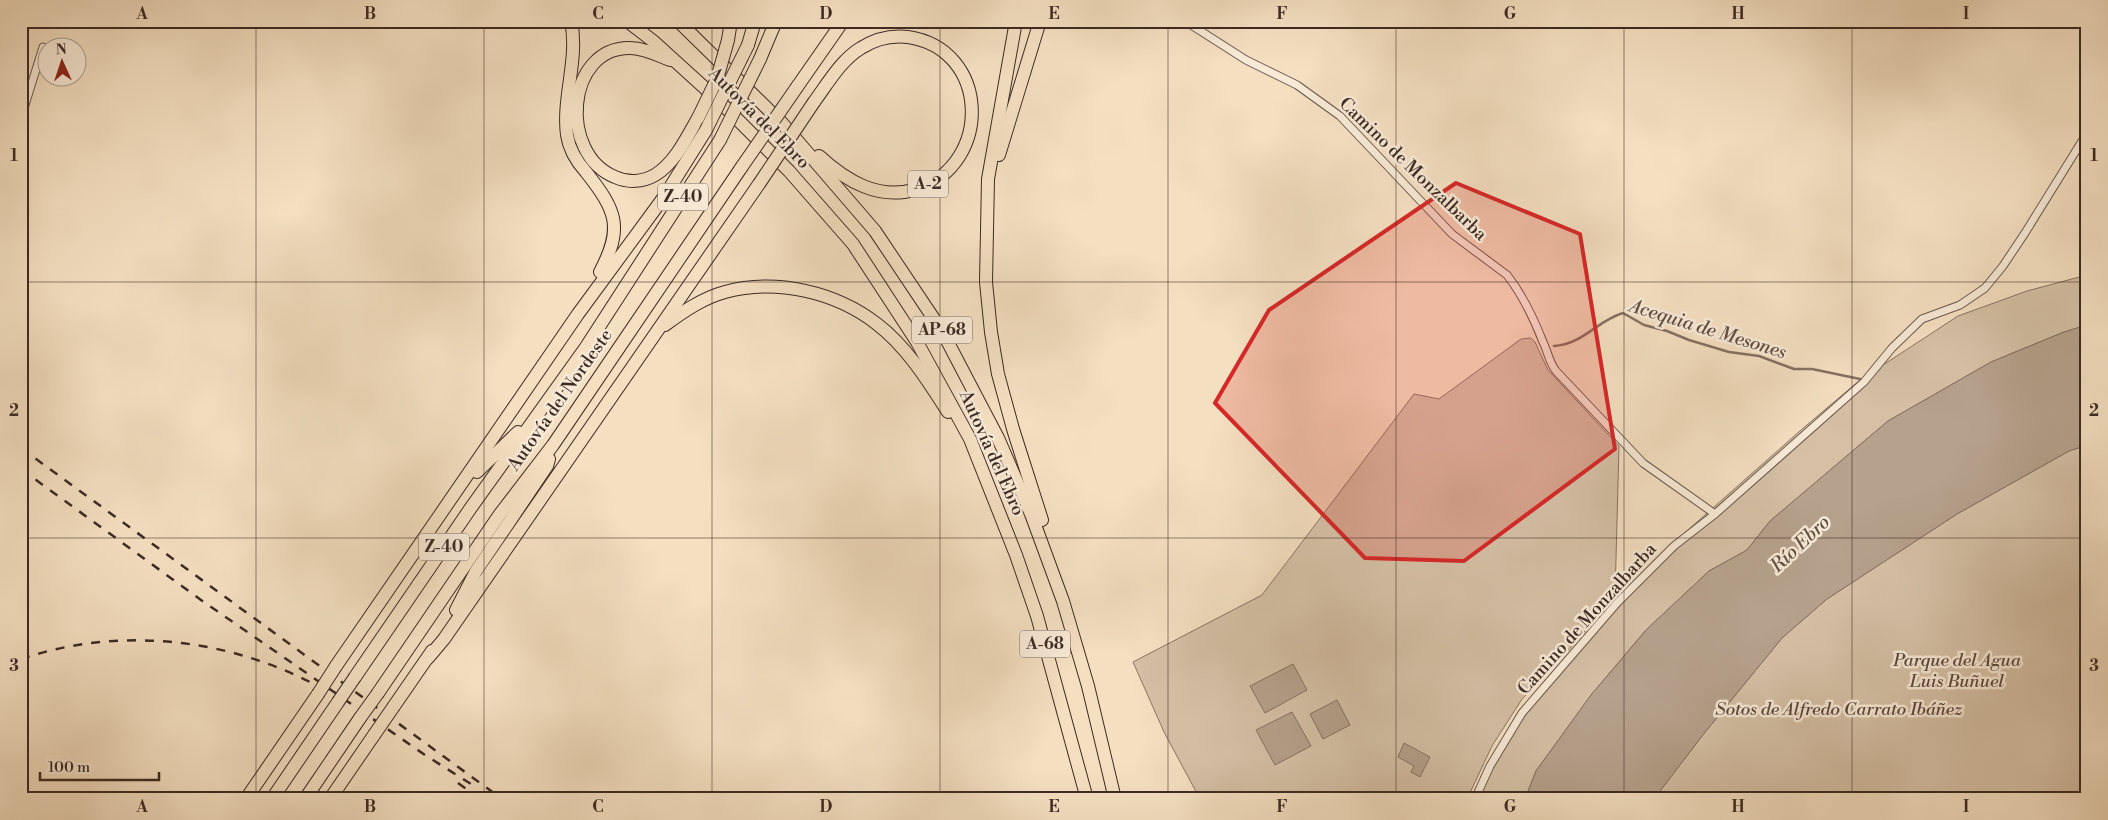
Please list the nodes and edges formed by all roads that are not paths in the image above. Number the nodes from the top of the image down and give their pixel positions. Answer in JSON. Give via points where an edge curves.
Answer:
{"nodes":[{"id":1,"x":571,"y":21,"type":"edge"},
{"id":2,"x":627,"y":21,"type":"edge"},
{"id":3,"x":678,"y":21,"type":"edge"},
{"id":4,"x":731,"y":21,"type":"edge"},
{"id":5,"x":755,"y":21,"type":"edge"},
{"id":6,"x":776,"y":21,"type":"edge"},
{"id":7,"x":842,"y":21,"type":"edge"},
{"id":8,"x":1016,"y":21,"type":"edge"},
{"id":9,"x":1040,"y":21,"type":"edge"},
{"id":10,"x":1184,"y":21,"type":"edge"},
{"id":11,"x":694,"y":36,"type":"junction"},
{"id":12,"x":38,"y":62,"type":"edge"},
{"id":13,"x":680,"y":64,"type":"junction"},
{"id":14,"x":21,"y":118,"type":"edge"},
{"id":15,"x":2087,"y":133,"type":"edge"},
{"id":16,"x":987,"y":214,"type":"junction"},
{"id":17,"x":578,"y":314,"type":"junction"},
{"id":18,"x":654,"y":334,"type":"junction"},
{"id":19,"x":535,"y":417,"type":"junction"},
{"id":20,"x":553,"y":444,"type":"junction"},
{"id":21,"x":992,"y":493,"type":"junction"},
{"id":22,"x":1715,"y":514,"type":"junction"},
{"id":23,"x":440,"y":516,"type":"junction"},
{"id":24,"x":428,"y":658,"type":"junction"},
{"id":25,"x":1088,"y":686,"type":"junction"},
{"id":26,"x":1102,"y":743,"type":"junction"},
{"id":27,"x":246,"y":799,"type":"edge"},
{"id":28,"x":272,"y":799,"type":"edge"},
{"id":29,"x":305,"y":799,"type":"edge"},
{"id":30,"x":330,"y":799,"type":"edge"},
{"id":31,"x":1087,"y":799,"type":"edge"},
{"id":32,"x":1115,"y":799,"type":"edge"},
{"id":33,"x":1120,"y":799,"type":"edge"},
{"id":34,"x":1474,"y":799,"type":"edge"}],
"edges":[{"from":1,"to":17,"type":"highway","via":[[573,51],[566,123],[568,138],[581,166],[606,199],[615,224],[611,251]]},
{"from":2,"to":13,"type":"highway","name":"Autovía del Ebro","number":"AP-68"},
{"from":3,"to":11,"type":"highway","name":"Autovía del Ebro","number":"AP-68"},
{"from":4,"to":13,"type":"highway","bridge":true,"via":[[717,79],[698,118],[668,163],[656,174],[642,180],[619,179],[603,171],[589,157],[580,140],[577,110],[581,87],[592,66],[603,56],[622,48],[637,48]]},
{"from":5,"to":17,"type":"highway","bridge":true,"via":[[748,45],[706,130],[664,197]]},
{"from":6,"to":19,"type":"highway","name":"Autovía del Nordeste","number":"Z-40","bridge":true,"via":[[720,140],[586,347]]},
{"from":7,"to":20,"type":"highway","name":"Autovía del Nordeste","number":"Z-40","bridge":true},
{"from":8,"to":16,"type":"highway","via":[[992,152]]},
{"from":9,"to":16,"type":"highway","via":[[1001,145]]},
{"from":10,"to":22,"type":"street","name":"Camino de Monzalbarba","via":[[1246,60],[1297,85],[1340,116],[1452,234],[1507,275],[1527,308],[1556,371],[1643,463]]},
{"from":11,"to":18,"type":"highway","number":"A-2","bridge":true,"via":[[772,108],[828,164],[869,189],[904,192],[939,178],[962,154],[972,122],[972,106],[964,77],[955,63],[932,45],[903,36],[876,40],[860,48],[841,66],[814,102],[759,184]]},
{"from":11,"to":25,"type":"highway","name":"Autovía del Ebro","number":"AP-68","via":[[782,123],[875,231],[942,331],[998,438],[1031,514],[1063,601]]},
{"from":12,"to":14,"type":"street"},
{"from":13,"to":21,"type":"highway","name":"Autovía del Ebro","number":"AP-68","via":[[782,164],[853,244],[917,342],[958,413]]},
{"from":15,"to":22,"type":"street","via":[[2025,233],[1985,288],[1960,305],[1922,319],[1864,382]]},
{"from":16,"to":25,"type":"highway","via":[[988,307],[998,374],[1067,600]]},
{"from":17,"to":23,"type":"highway"},
{"from":18,"to":21,"type":"highway","via":[[703,300],[740,289],[771,287],[797,290],[837,301],[877,324],[907,354],[948,412]]},
{"from":18,"to":24,"type":"highway"},
{"from":19,"to":23,"type":"highway","via":[[478,472]]},
{"from":19,"to":28,"type":"highway","name":"Autovía del Nordeste","number":"Z-40","bridge":true},
{"from":20,"to":24,"type":"highway","via":[[547,466],[476,570]]},
{"from":20,"to":29,"type":"highway","name":"Autovía del Nordeste","number":"Z-40","bridge":true,"via":[[500,514]]},
{"from":21,"to":31,"type":"highway","name":"Autovía del Ebro","number":"A-68","via":[[1037,616]]},
{"from":22,"to":34,"type":"street","name":"Camino de Monzalbarba","via":[[1674,546],[1617,603],[1528,706],[1490,766]]},
{"from":23,"to":27,"type":"highway","bridge":true},
{"from":24,"to":30,"type":"highway","bridge":true},
{"from":25,"to":26,"type":"highway","name":"Autovía del Ebro"},
{"from":26,"to":32,"type":"highway","name":"Autovía del Ebro"},
{"from":26,"to":33,"type":"highway"}]}
